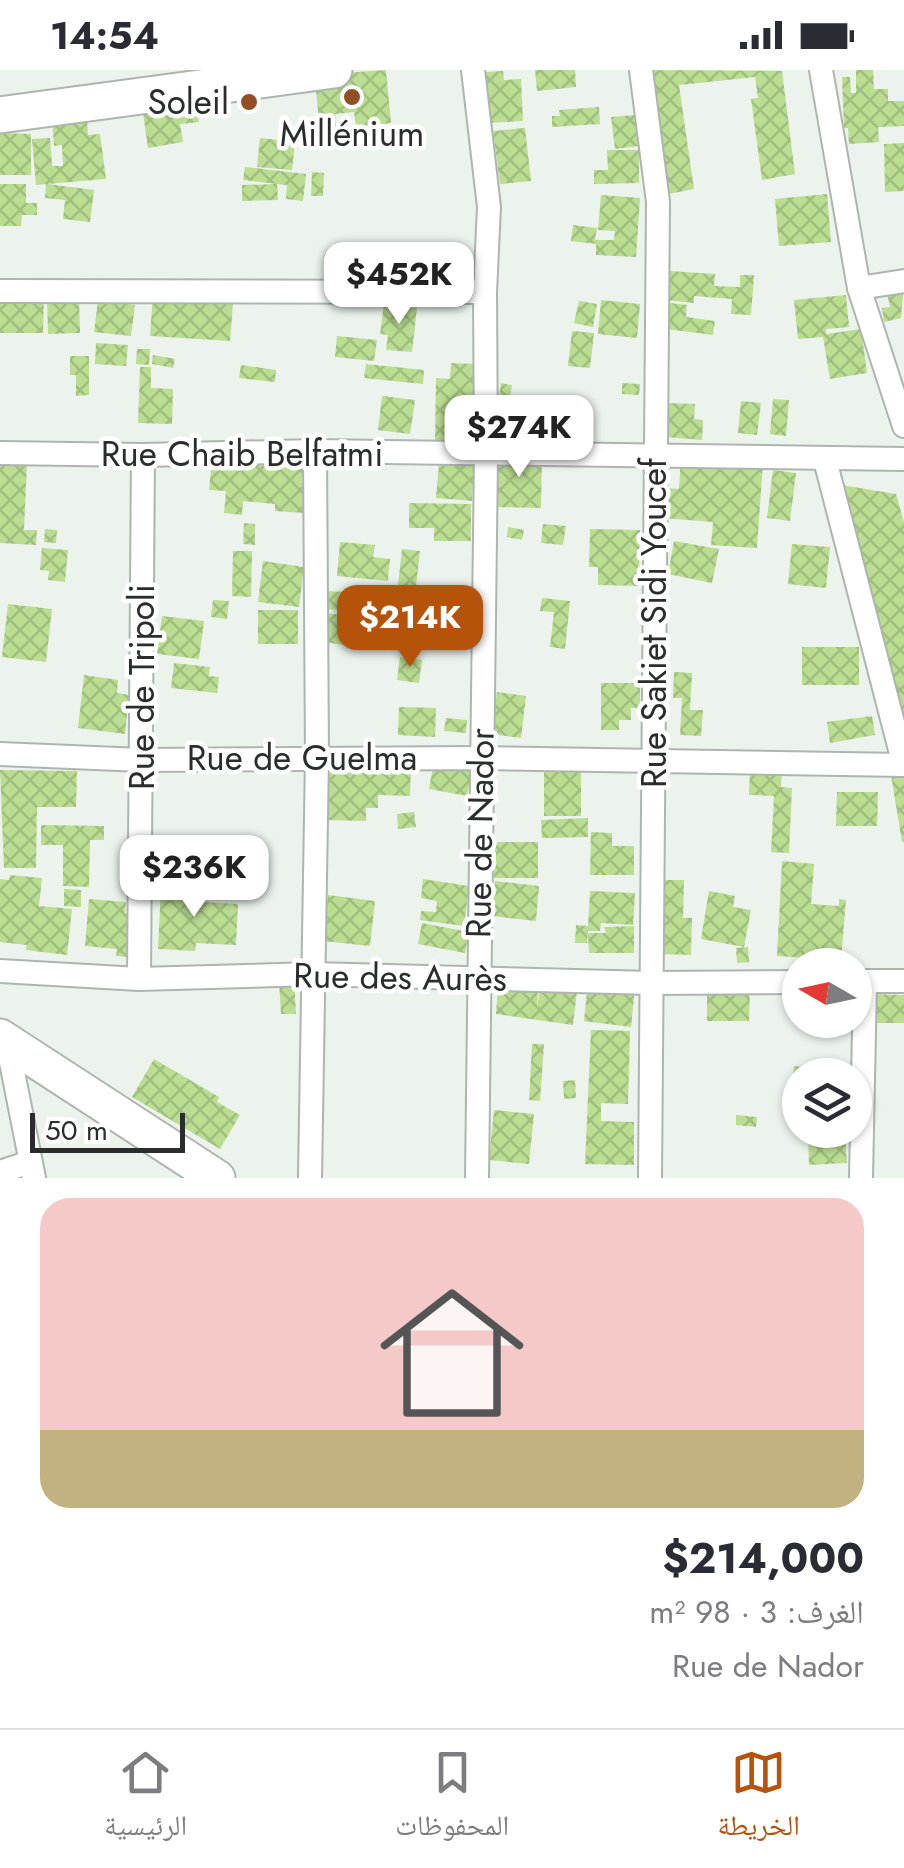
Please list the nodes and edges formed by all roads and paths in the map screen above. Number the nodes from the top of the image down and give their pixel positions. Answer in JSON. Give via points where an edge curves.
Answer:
{"nodes":[{"id":1,"x":334,"y":70,"type":"edge"},
{"id":2,"x":473,"y":70,"type":"edge"},
{"id":3,"x":641,"y":70,"type":"edge"},
{"id":4,"x":821,"y":70,"type":"edge"},
{"id":5,"x":208,"y":79,"type":"edge"},
{"id":6,"x":0,"y":115,"type":"edge"},
{"id":7,"x":904,"y":282,"type":"edge"},
{"id":8,"x":859,"y":288,"type":"junction"},
{"id":9,"x":0,"y":291,"type":"edge"},
{"id":10,"x":486,"y":292,"type":"junction"},
{"id":11,"x":904,"y":426,"type":"edge"},
{"id":12,"x":314,"y":452,"type":"junction"},
{"id":13,"x":0,"y":453,"type":"edge"},
{"id":14,"x":143,"y":455,"type":"junction"},
{"id":15,"x":654,"y":455,"type":"junction"},
{"id":16,"x":486,"y":456,"type":"junction"},
{"id":17,"x":904,"y":459,"type":"edge"},
{"id":18,"x":825,"y":460,"type":"junction"},
{"id":19,"x":0,"y":754,"type":"edge"},
{"id":20,"x":317,"y":756,"type":"junction"},
{"id":21,"x":481,"y":758,"type":"junction"},
{"id":22,"x":653,"y":759,"type":"junction"},
{"id":23,"x":142,"y":760,"type":"junction"},
{"id":24,"x":904,"y":765,"type":"edge"},
{"id":25,"x":0,"y":971,"type":"edge"},
{"id":26,"x":313,"y":974,"type":"junction"},
{"id":27,"x":139,"y":979,"type":"junction"},
{"id":28,"x":478,"y":979,"type":"junction"},
{"id":29,"x":872,"y":981,"type":"edge"},
{"id":30,"x":904,"y":981,"type":"edge"},
{"id":31,"x":652,"y":982,"type":"junction"},
{"id":32,"x":782,"y":982,"type":"edge"},
{"id":33,"x":861,"y":1038,"type":"edge"},
{"id":34,"x":4,"y":1039,"type":"edge"},
{"id":35,"x":32,"y":1170,"type":"edge"},
{"id":36,"x":0,"y":1172,"type":"edge"},
{"id":37,"x":217,"y":1178,"type":"edge"},
{"id":38,"x":310,"y":1178,"type":"edge"},
{"id":39,"x":477,"y":1178,"type":"edge"},
{"id":40,"x":650,"y":1178,"type":"edge"},
{"id":41,"x":862,"y":1178,"type":"edge"}],
"edges":[{"from":1,"to":5,"type":"main road"},
{"from":2,"to":10,"type":"street","name":"Rue de Nador","via":[[489,207]]},
{"from":3,"to":15,"type":"street","name":"Rue Sakiet Sidi Youcef","via":[[658,202]]},
{"from":4,"to":8,"type":"street"},
{"from":5,"to":6,"type":"main road"},
{"from":7,"to":8,"type":"street"},
{"from":8,"to":11,"type":"street"},
{"from":9,"to":10,"type":"street"},
{"from":10,"to":16,"type":"street","name":"Rue de Nador"},
{"from":12,"to":14,"type":"street","name":"Rue Chaib Belfatmi"},
{"from":12,"to":16,"type":"street","name":"Rue Chaib Belfatmi"},
{"from":12,"to":20,"type":"street"},
{"from":13,"to":14,"type":"street","name":"Rue Chaib Belfatmi"},
{"from":14,"to":23,"type":"street","name":"Rue de Tripoli"},
{"from":15,"to":16,"type":"street","name":"Rue Chaib Belfatmi"},
{"from":15,"to":18,"type":"street","name":"Rue Chaib Belfatmi"},
{"from":15,"to":22,"type":"street","name":"Rue Sakiet Sidi Youcef"},
{"from":16,"to":21,"type":"street","name":"Rue de Nador"},
{"from":17,"to":18,"type":"street","name":"Rue Chaib Belfatmi"},
{"from":18,"to":24,"type":"street"},
{"from":19,"to":23,"type":"street","name":"Rue de Guelma"},
{"from":20,"to":21,"type":"street","name":"Rue de Guelma"},
{"from":20,"to":23,"type":"street","name":"Rue de Guelma"},
{"from":20,"to":26,"type":"street"},
{"from":21,"to":22,"type":"street","name":"Rue de Guelma"},
{"from":21,"to":28,"type":"street","name":"Rue de Nador"},
{"from":22,"to":24,"type":"street","name":"Rue de Guelma"},
{"from":22,"to":31,"type":"street","name":"Rue Sakiet Sidi Youcef"},
{"from":23,"to":27,"type":"street","name":"Rue de Tripoli"},
{"from":25,"to":27,"type":"street","name":"Rue des Aurès"},
{"from":26,"to":27,"type":"street","name":"Rue des Aurès"},
{"from":26,"to":28,"type":"street","name":"Rue des Aurès"},
{"from":26,"to":38,"type":"street"},
{"from":28,"to":31,"type":"street","name":"Rue des Aurès"},
{"from":28,"to":39,"type":"street","name":"Rue de Nador"},
{"from":29,"to":30,"type":"street"},
{"from":31,"to":32,"type":"street","name":"Rue des Aurès"},
{"from":31,"to":40,"type":"street","name":"Rue Sakiet Sidi Youcef"},
{"from":33,"to":41,"type":"street"},
{"from":34,"to":35,"type":"street"},
{"from":34,"to":37,"type":"main road"},
{"from":35,"to":36,"type":"street"}]}
